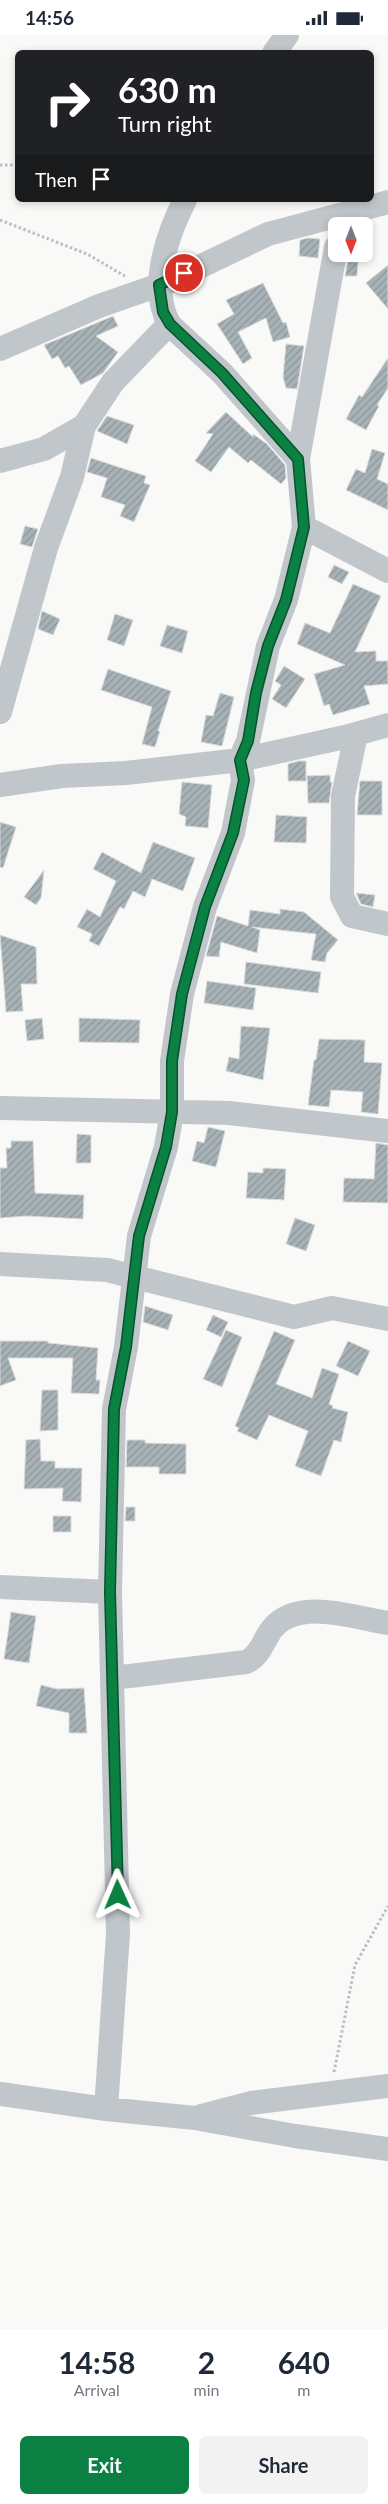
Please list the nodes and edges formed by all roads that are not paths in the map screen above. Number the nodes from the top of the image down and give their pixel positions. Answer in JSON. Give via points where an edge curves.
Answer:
{"nodes":[{"id":1,"x":287,"y":35,"type":"edge"},
{"id":2,"x":276,"y":50,"type":"edge"},
{"id":3,"x":184,"y":202,"type":"edge"},
{"id":4,"x":388,"y":202,"type":"edge"},
{"id":5,"x":347,"y":217,"type":"edge"},
{"id":6,"x":328,"y":222,"type":"edge"},
{"id":7,"x":333,"y":263,"type":"edge"},
{"id":8,"x":153,"y":287,"type":"junction"},
{"id":9,"x":170,"y":324,"type":"junction"},
{"id":10,"x":0,"y":349,"type":"edge"},
{"id":11,"x":84,"y":426,"type":"junction"},
{"id":12,"x":298,"y":459,"type":"junction"},
{"id":13,"x":0,"y":461,"type":"edge"},
{"id":14,"x":304,"y":527,"type":"junction"},
{"id":15,"x":388,"y":571,"type":"edge"},
{"id":16,"x":0,"y":712,"type":"edge"},
{"id":17,"x":388,"y":725,"type":"edge"},
{"id":18,"x":356,"y":734,"type":"junction"},
{"id":19,"x":240,"y":760,"type":"junction"},
{"id":20,"x":0,"y":785,"type":"edge"},
{"id":21,"x":388,"y":924,"type":"edge"},
{"id":22,"x":0,"y":1108,"type":"edge"},
{"id":23,"x":172,"y":1112,"type":"junction"},
{"id":24,"x":388,"y":1131,"type":"edge"},
{"id":25,"x":0,"y":1264,"type":"edge"},
{"id":26,"x":134,"y":1275,"type":"junction"},
{"id":27,"x":388,"y":1319,"type":"edge"},
{"id":28,"x":0,"y":1587,"type":"edge"},
{"id":29,"x":110,"y":1592,"type":"junction"},
{"id":30,"x":388,"y":1623,"type":"edge"},
{"id":31,"x":113,"y":1678,"type":"junction"},
{"id":32,"x":388,"y":2086,"type":"edge"},
{"id":33,"x":0,"y":2094,"type":"edge"},
{"id":34,"x":106,"y":2109,"type":"junction"},
{"id":35,"x":194,"y":2118,"type":"junction"},
{"id":36,"x":388,"y":2149,"type":"edge"}],
"edges":[{"from":1,"to":2,"type":"street"},
{"from":3,"to":8,"type":"street"},
{"from":4,"to":5,"type":"street"},
{"from":6,"to":8,"type":"street","via":[[268,234]]},
{"from":7,"to":12,"type":"street"},
{"from":8,"to":9,"type":"street"},
{"from":8,"to":10,"type":"street","via":[[99,306]]},
{"from":9,"to":11,"type":"street","via":[[113,383]]},
{"from":9,"to":12,"type":"street","via":[[222,373]]},
{"from":11,"to":13,"type":"street","via":[[44,449]]},
{"from":11,"to":16,"type":"street","via":[[72,477],[46,548]]},
{"from":12,"to":14,"type":"street"},
{"from":14,"to":15,"type":"street"},
{"from":14,"to":19,"type":"street","via":[[286,600],[268,646],[248,741]]},
{"from":17,"to":18,"type":"street"},
{"from":18,"to":19,"type":"street"},
{"from":18,"to":21,"type":"street","via":[[343,796],[342,897],[352,916]]},
{"from":19,"to":20,"type":"street","via":[[126,773],[62,776]]},
{"from":19,"to":23,"type":"street","via":[[244,780],[233,833],[205,907],[182,994],[172,1061]]},
{"from":22,"to":23,"type":"street"},
{"from":23,"to":24,"type":"street","via":[[229,1113]]},
{"from":23,"to":26,"type":"street","via":[[166,1147],[139,1236]]},
{"from":25,"to":26,"type":"street","via":[[107,1270]]},
{"from":26,"to":27,"type":"street","via":[[294,1317],[332,1309]]},
{"from":26,"to":29,"type":"street","via":[[126,1347],[114,1409]]},
{"from":28,"to":29,"type":"street"},
{"from":29,"to":31,"type":"street"},
{"from":30,"to":31,"type":"street","via":[[324,1613],[292,1615],[281,1620],[257,1655],[246,1662]]},
{"from":31,"to":34,"type":"street","via":[[118,1934]]},
{"from":32,"to":35,"type":"street","via":[[251,2103]]},
{"from":33,"to":34,"type":"street"},
{"from":34,"to":35,"type":"street"},
{"from":35,"to":36,"type":"street"}]}
